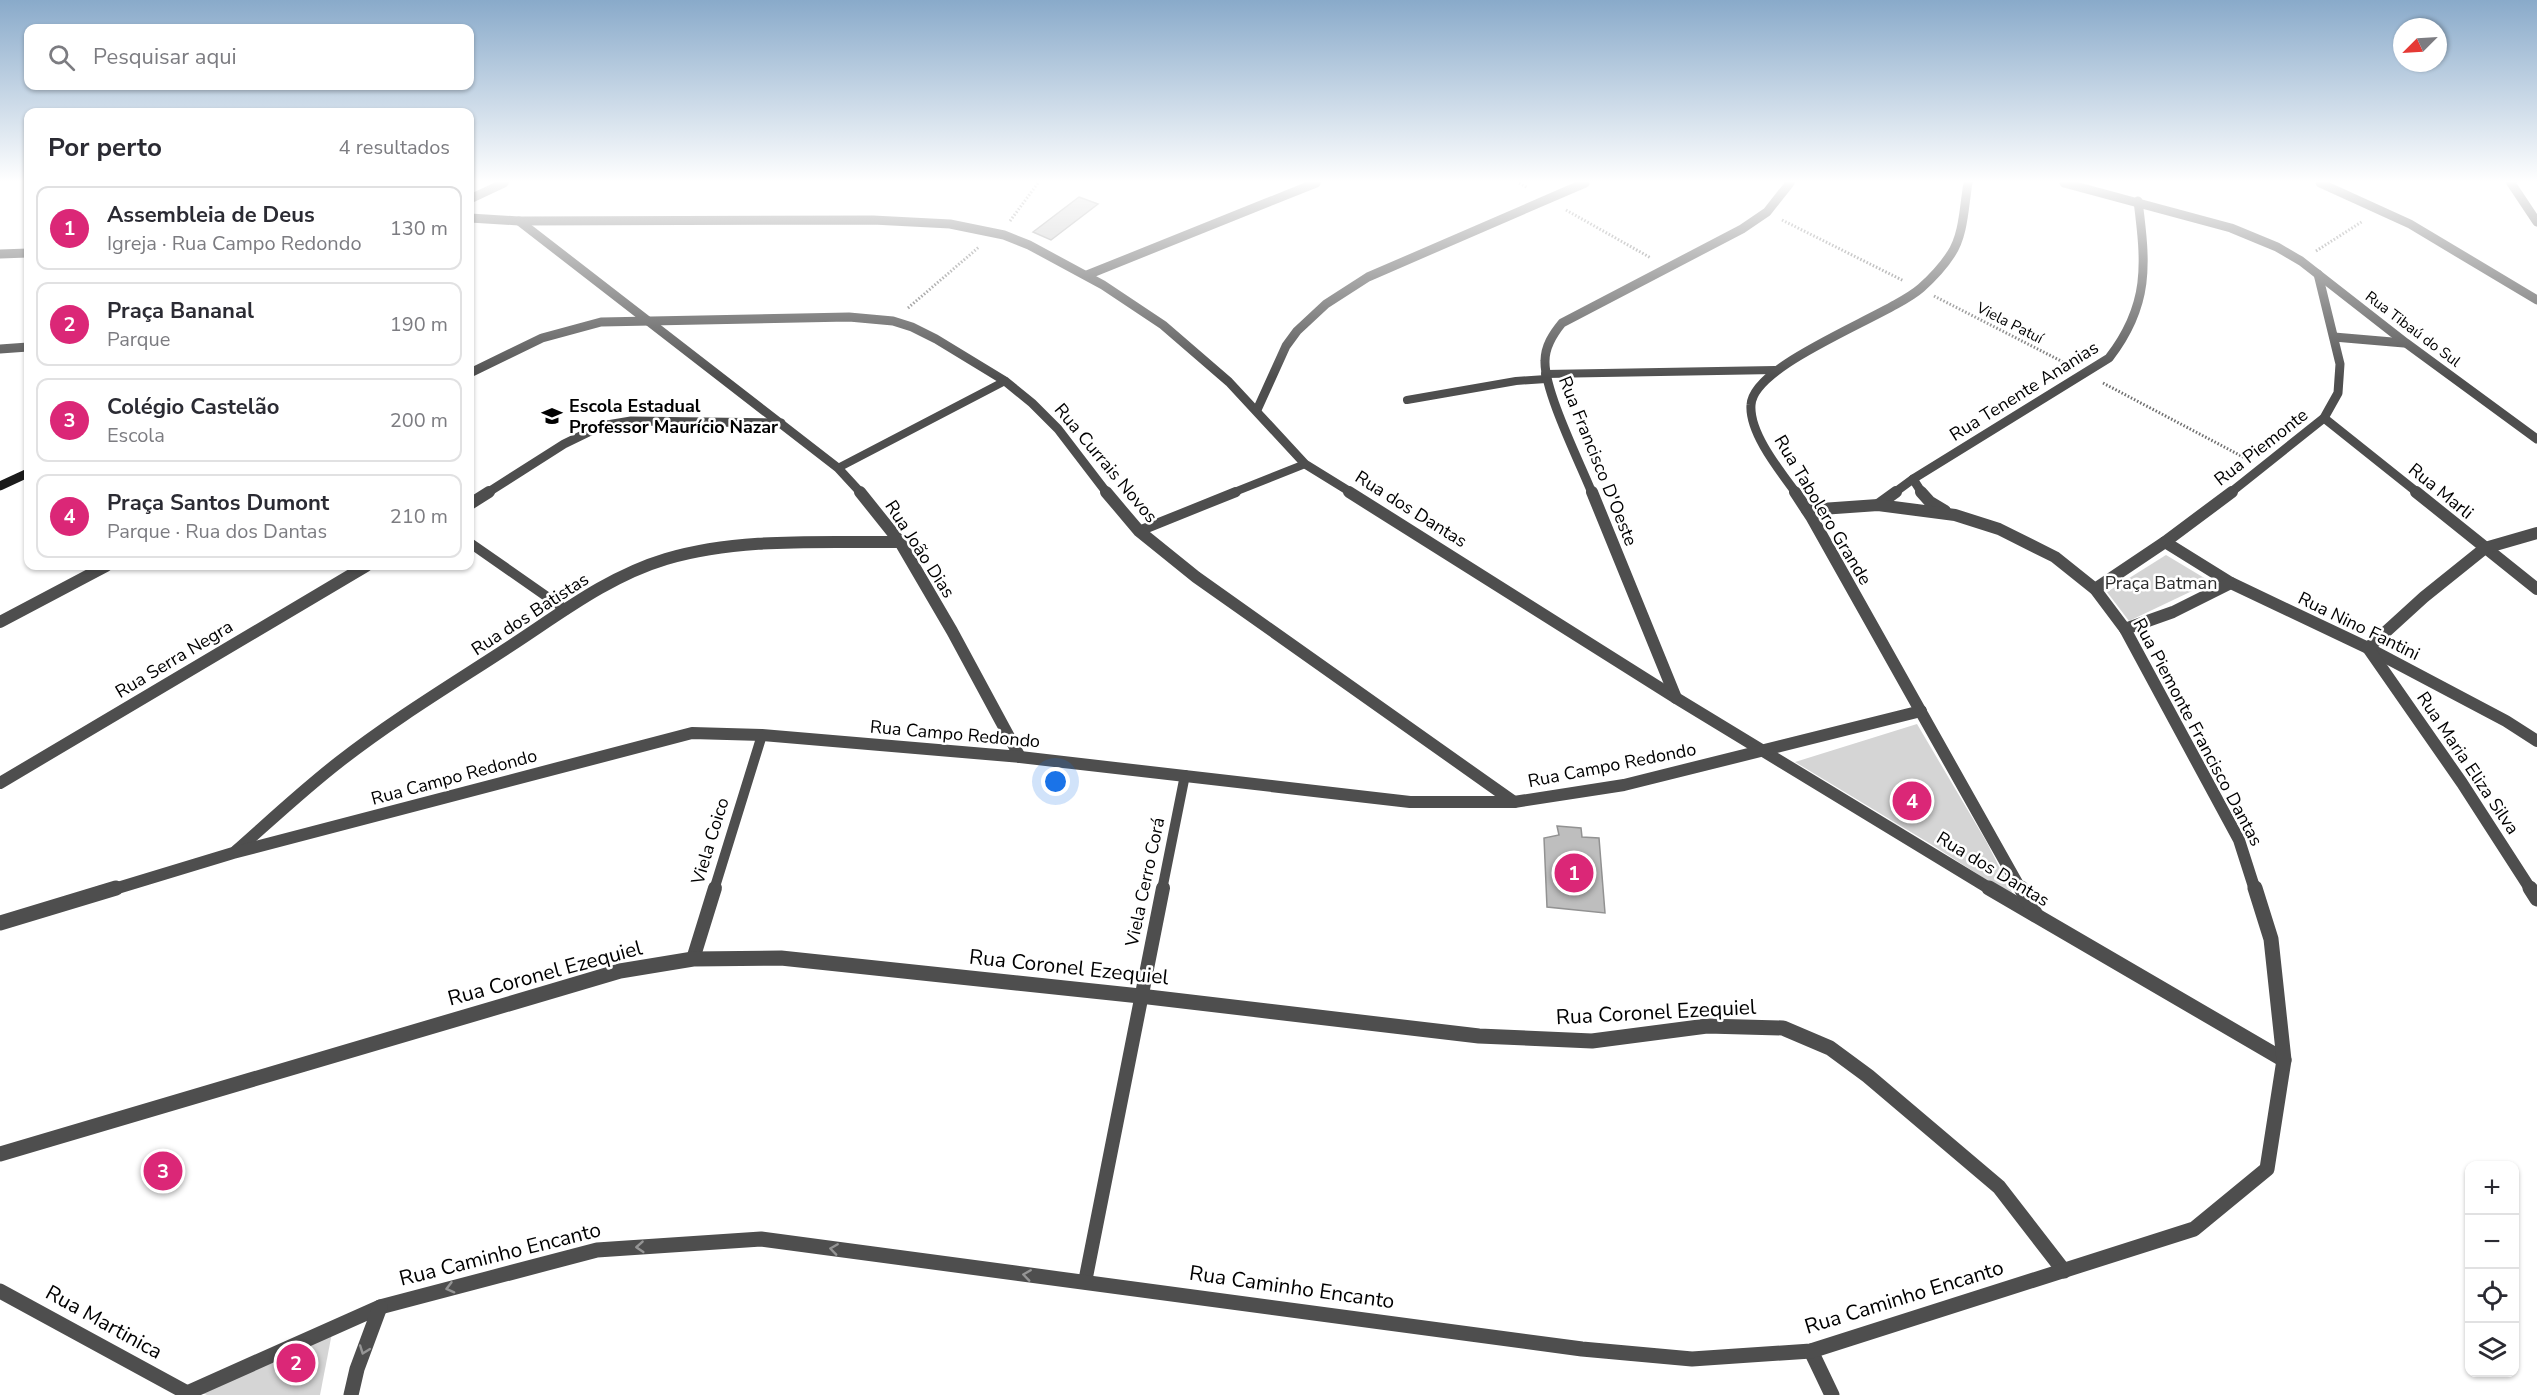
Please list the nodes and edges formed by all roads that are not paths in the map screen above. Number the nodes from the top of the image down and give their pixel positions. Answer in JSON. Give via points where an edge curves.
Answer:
{"nodes":[{"id":1,"x":552,"y":248,"type":"edge"},
{"id":2,"x":1030,"y":248,"type":"edge"},
{"id":3,"x":1154,"y":248,"type":"edge"},
{"id":4,"x":1434,"y":248,"type":"edge"},
{"id":5,"x":1707,"y":248,"type":"edge"},
{"id":6,"x":1954,"y":248,"type":"edge"},
{"id":7,"x":2143,"y":248,"type":"edge"},
{"id":8,"x":2279,"y":248,"type":"edge"},
{"id":9,"x":2448,"y":248,"type":"edge"},
{"id":10,"x":24,"y":253,"type":"edge"},
{"id":11,"x":0,"y":254,"type":"edge"},
{"id":12,"x":2318,"y":274,"type":"junction"},
{"id":13,"x":1087,"y":275,"type":"junction"},
{"id":14,"x":2537,"y":300,"type":"edge"},
{"id":15,"x":649,"y":320,"type":"junction"},
{"id":16,"x":2334,"y":337,"type":"junction"},
{"id":17,"x":2406,"y":343,"type":"junction"},
{"id":18,"x":24,"y":347,"type":"edge"},
{"id":19,"x":0,"y":349,"type":"edge"},
{"id":20,"x":1775,"y":370,"type":"junction"},
{"id":21,"x":474,"y":371,"type":"edge"},
{"id":22,"x":1545,"y":376,"type":"junction"},
{"id":23,"x":1005,"y":381,"type":"junction"},
{"id":24,"x":1407,"y":400,"type":"dead end"},
{"id":25,"x":1257,"y":410,"type":"junction"},
{"id":26,"x":2324,"y":418,"type":"junction"},
{"id":27,"x":781,"y":423,"type":"junction"},
{"id":28,"x":2537,"y":439,"type":"edge"},
{"id":29,"x":1305,"y":464,"type":"junction"},
{"id":30,"x":838,"y":468,"type":"junction"},
{"id":31,"x":24,"y":475,"type":"edge"},
{"id":32,"x":1913,"y":479,"type":"junction"},
{"id":33,"x":0,"y":486,"type":"edge"},
{"id":34,"x":474,"y":501,"type":"edge"},
{"id":35,"x":1878,"y":505,"type":"junction"},
{"id":36,"x":1807,"y":510,"type":"junction"},
{"id":37,"x":1954,"y":515,"type":"junction"},
{"id":38,"x":1139,"y":531,"type":"junction"},
{"id":39,"x":2537,"y":533,"type":"edge"},
{"id":40,"x":900,"y":542,"type":"junction"},
{"id":41,"x":2165,"y":542,"type":"junction"},
{"id":42,"x":474,"y":546,"type":"edge"},
{"id":43,"x":2485,"y":548,"type":"junction"},
{"id":44,"x":98,"y":570,"type":"edge"},
{"id":45,"x":359,"y":570,"type":"edge"},
{"id":46,"x":2231,"y":584,"type":"junction"},
{"id":47,"x":2095,"y":589,"type":"junction"},
{"id":48,"x":2537,"y":589,"type":"edge"},
{"id":49,"x":566,"y":610,"type":"junction"},
{"id":50,"x":0,"y":622,"type":"edge"},
{"id":51,"x":2125,"y":629,"type":"junction"},
{"id":52,"x":2368,"y":648,"type":"junction"},
{"id":53,"x":1676,"y":698,"type":"junction"},
{"id":54,"x":1921,"y":711,"type":"junction"},
{"id":55,"x":762,"y":735,"type":"junction"},
{"id":56,"x":2537,"y":741,"type":"edge"},
{"id":57,"x":1766,"y":751,"type":"junction"},
{"id":58,"x":1020,"y":757,"type":"junction"},
{"id":59,"x":1185,"y":775,"type":"junction"},
{"id":60,"x":0,"y":783,"type":"edge"},
{"id":61,"x":1514,"y":802,"type":"junction"},
{"id":62,"x":233,"y":853,"type":"junction"},
{"id":63,"x":2537,"y":899,"type":"edge"},
{"id":64,"x":2037,"y":917,"type":"junction"},
{"id":65,"x":0,"y":923,"type":"edge"},
{"id":66,"x":693,"y":959,"type":"junction"},
{"id":67,"x":1140,"y":996,"type":"junction"},
{"id":68,"x":2284,"y":1060,"type":"junction"},
{"id":69,"x":0,"y":1154,"type":"edge"},
{"id":70,"x":2064,"y":1270,"type":"junction"},
{"id":71,"x":1085,"y":1282,"type":"junction"},
{"id":72,"x":0,"y":1291,"type":"edge"},
{"id":73,"x":380,"y":1306,"type":"junction"},
{"id":74,"x":1811,"y":1351,"type":"junction"},
{"id":75,"x":189,"y":1394,"type":"edge"},
{"id":76,"x":351,"y":1395,"type":"edge"},
{"id":77,"x":1832,"y":1395,"type":"edge"}],
"edges":[{"from":1,"to":15,"type":"street","name":"Rua João Dias"},
{"from":2,"to":13,"type":"street","name":"Rua dos Dantas"},
{"from":3,"to":13,"type":"street"},
{"from":4,"to":25,"type":"street","via":[[1337,295],[1295,330],[1281,352]]},
{"from":5,"to":22,"type":"street","name":"Rua Francisco D'Oeste","via":[[1562,322],[1550,336]]},
{"from":6,"to":20,"type":"street","name":"Rua Tabolero Grande","via":[[1920,289]]},
{"from":7,"to":32,"type":"street","name":"Rua Tenente Ananias","via":[[2144,285],[2137,316],[2125,340],[2109,358]]},
{"from":8,"to":12,"type":"street","name":"Rua Tibaú do Sul"},
{"from":9,"to":14,"type":"street"},
{"from":10,"to":11,"type":"street"},
{"from":12,"to":16,"type":"street","name":"Rua Piemonte"},
{"from":12,"to":17,"type":"street","name":"Rua Tibaú do Sul"},
{"from":13,"to":25,"type":"street","name":"Rua dos Dantas","via":[[1169,329],[1217,369]]},
{"from":15,"to":21,"type":"street","name":"Rua Currais Novos","via":[[580,326],[508,352]]},
{"from":15,"to":23,"type":"street","name":"Rua Currais Novos","via":[[849,317],[893,321],[936,339]]},
{"from":15,"to":27,"type":"street","name":"Rua João Dias"},
{"from":16,"to":17,"type":"street"},
{"from":16,"to":26,"type":"street","name":"Rua Piemonte","via":[[2340,364],[2338,393]]},
{"from":17,"to":28,"type":"street","name":"Rua Tibaú do Sul"},
{"from":18,"to":19,"type":"street"},
{"from":20,"to":22,"type":"lane"},
{"from":20,"to":36,"type":"street","name":"Rua Tabolero Grande","via":[[1758,386],[1751,398],[1751,411],[1764,444]]},
{"from":22,"to":24,"type":"lane"},
{"from":22,"to":53,"type":"street","name":"Rua Francisco D'Oeste"},
{"from":23,"to":30,"type":"lane"},
{"from":23,"to":38,"type":"street","name":"Rua Currais Novos","via":[[1058,429]]},
{"from":25,"to":29,"type":"street","name":"Rua dos Dantas"},
{"from":26,"to":41,"type":"street","name":"Rua Piemonte"},
{"from":26,"to":43,"type":"street","name":"Rua Marli"},
{"from":27,"to":30,"type":"street","name":"Rua João Dias"},
{"from":27,"to":34,"type":"street","via":[[632,421],[601,426],[564,444]]},
{"from":29,"to":38,"type":"lane"},
{"from":29,"to":53,"type":"street","name":"Rua dos Dantas"},
{"from":30,"to":40,"type":"street","name":"Rua João Dias"},
{"from":31,"to":33,"type":"street"},
{"from":32,"to":35,"type":"street","name":"Rua Tenente Ananias"},
{"from":32,"to":37,"type":"street","via":[[1932,504]]},
{"from":35,"to":36,"type":"street","name":"Rua Piemonte Francisco Dantas"},
{"from":35,"to":37,"type":"street","name":"Rua Piemonte Francisco Dantas"},
{"from":36,"to":54,"type":"street","name":"Rua Tabolero Grande"},
{"from":37,"to":47,"type":"street","name":"Rua Piemonte Francisco Dantas","via":[[1999,529],[2045,552]]},
{"from":38,"to":61,"type":"street","name":"Rua Currais Novos","via":[[1196,577]]},
{"from":39,"to":43,"type":"street"},
{"from":40,"to":49,"type":"street","name":"Rua dos Batistas","via":[[700,550],[627,575]]},
{"from":40,"to":58,"type":"street","name":"Rua João Dias"},
{"from":41,"to":46,"type":"street","name":"Rua Nino Fantini"},
{"from":41,"to":47,"type":"street","name":"Rua Piemonte"},
{"from":42,"to":49,"type":"lane"},
{"from":43,"to":48,"type":"street","name":"Rua Marli"},
{"from":43,"to":52,"type":"street"},
{"from":44,"to":50,"type":"street"},
{"from":45,"to":60,"type":"street","name":"Rua Serra Negra"},
{"from":46,"to":51,"type":"street","via":[[2173,612]]},
{"from":46,"to":52,"type":"street","name":"Rua Nino Fantini"},
{"from":47,"to":51,"type":"street","name":"Rua Piemonte Francisco Dantas"},
{"from":49,"to":62,"type":"street","name":"Rua dos Batistas","via":[[354,750],[303,789]]},
{"from":51,"to":68,"type":"street","name":"Rua Piemonte Francisco Dantas","via":[[2239,840],[2271,939]]},
{"from":52,"to":56,"type":"street","name":"Rua Nino Fantini"},
{"from":52,"to":63,"type":"street","name":"Rua Maria Eliza Silva"},
{"from":53,"to":57,"type":"street","name":"Rua dos Dantas"},
{"from":54,"to":57,"type":"street","name":"Rua Campo Redondo"},
{"from":54,"to":64,"type":"street","name":"Rua Tabolero Grande"},
{"from":55,"to":58,"type":"street","name":"Rua Campo Redondo"},
{"from":55,"to":62,"type":"street","name":"Rua Campo Redondo","via":[[692,733]]},
{"from":55,"to":66,"type":"lane","name":"Viela Coico"},
{"from":57,"to":61,"type":"street","name":"Rua Campo Redondo","via":[[1624,785]]},
{"from":57,"to":64,"type":"street","name":"Rua dos Dantas"},
{"from":58,"to":59,"type":"street","name":"Rua Campo Redondo"},
{"from":59,"to":61,"type":"street","name":"Rua Campo Redondo","via":[[1410,802]]},
{"from":59,"to":67,"type":"lane","name":"Viela Cerro Corá"},
{"from":62,"to":65,"type":"street","name":"Rua Campo Redondo"},
{"from":64,"to":68,"type":"street","name":"Rua dos Dantas"},
{"from":66,"to":67,"type":"street","name":"Rua Coronel Ezequiel","via":[[781,958]]},
{"from":66,"to":69,"type":"street","name":"Rua Coronel Ezequiel","via":[[620,971]]},
{"from":67,"to":70,"type":"street","name":"Rua Coronel Ezequiel","via":[[1479,1036],[1592,1041],[1707,1026],[1784,1028],[1830,1048],[1868,1076],[1999,1187]]},
{"from":67,"to":71,"type":"lane","name":"Viela Cerro Corá"},
{"from":68,"to":70,"type":"street","name":"Rua Caminho Encanto","via":[[2267,1169],[2194,1229]]},
{"from":70,"to":74,"type":"street","name":"Rua Caminho Encanto"},
{"from":71,"to":73,"type":"street","name":"Rua Caminho Encanto","one_way":true,"via":[[761,1239],[597,1250]]},
{"from":71,"to":74,"type":"street","name":"Rua Caminho Encanto","via":[[1604,1351],[1692,1359]]},
{"from":72,"to":75,"type":"street","name":"Rua Martinica"},
{"from":73,"to":75,"type":"street","name":"Rua Caminho Encanto"},
{"from":73,"to":76,"type":"street","one_way":true},
{"from":74,"to":77,"type":"street"}]}
